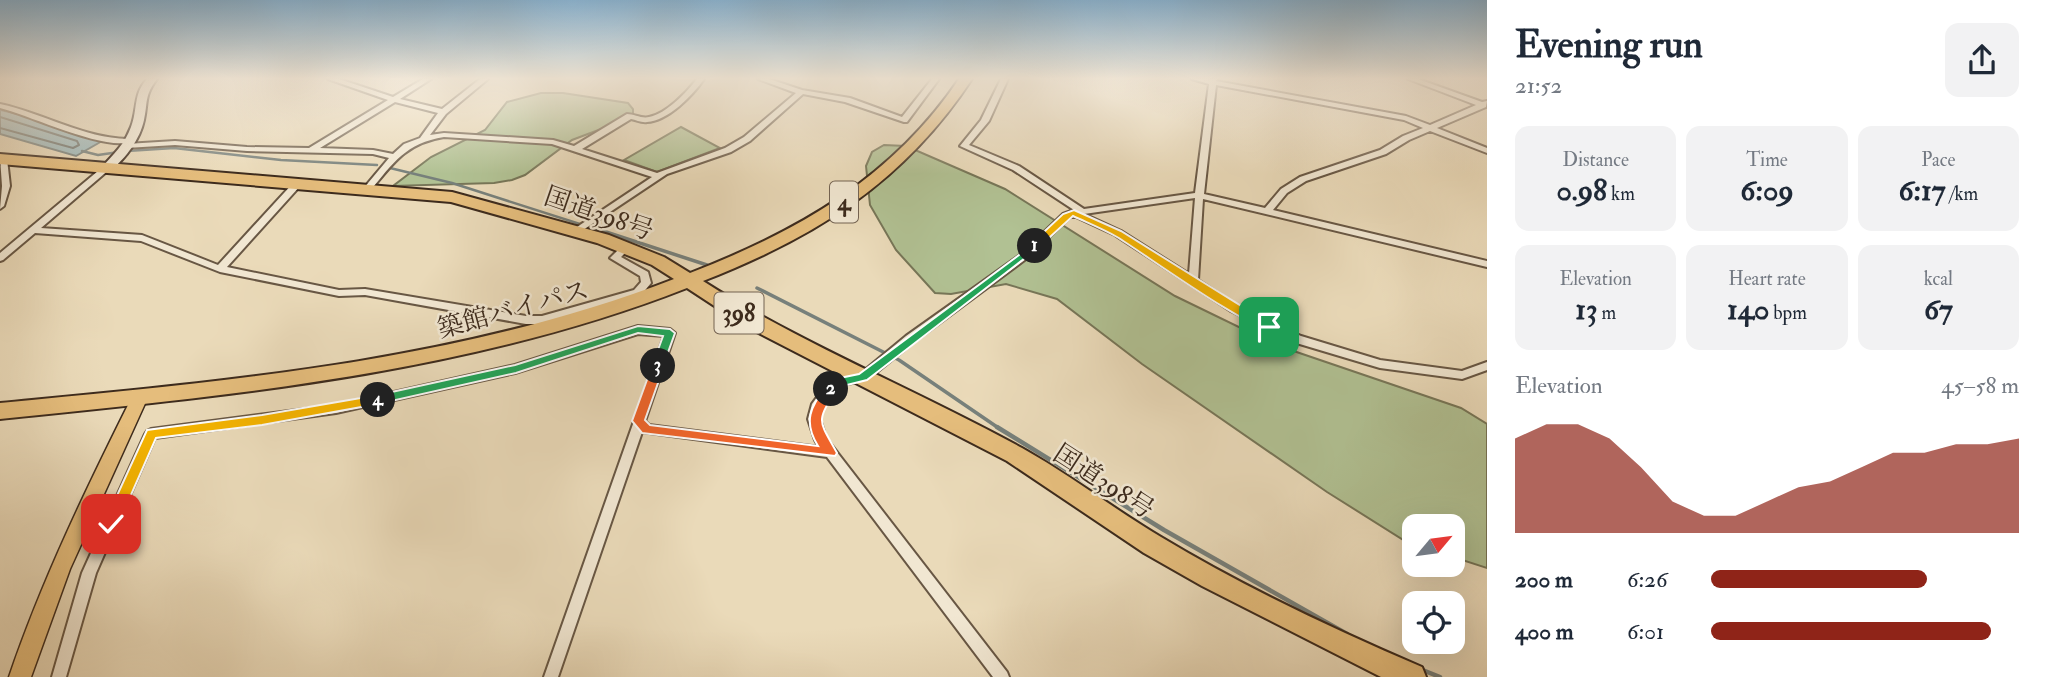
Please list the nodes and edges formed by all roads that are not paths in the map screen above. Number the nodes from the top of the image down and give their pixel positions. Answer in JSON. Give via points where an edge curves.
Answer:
{"nodes":[{"id":1,"x":23,"y":111,"type":"edge"},
{"id":2,"x":139,"y":111,"type":"edge"},
{"id":3,"x":377,"y":111,"type":"edge"},
{"id":4,"x":443,"y":111,"type":"edge"},
{"id":5,"x":666,"y":111,"type":"edge"},
{"id":6,"x":780,"y":111,"type":"edge"},
{"id":7,"x":877,"y":111,"type":"edge"},
{"id":8,"x":911,"y":111,"type":"edge"},
{"id":9,"x":944,"y":111,"type":"edge"},
{"id":10,"x":990,"y":111,"type":"edge"},
{"id":11,"x":1209,"y":111,"type":"edge"},
{"id":12,"x":1369,"y":111,"type":"edge"},
{"id":13,"x":1470,"y":111,"type":"edge"},
{"id":14,"x":1432,"y":127,"type":"junction"},
{"id":15,"x":423,"y":139,"type":"junction"},
{"id":16,"x":577,"y":148,"type":"junction"},
{"id":17,"x":310,"y":151,"type":"junction"},
{"id":18,"x":1487,"y":151,"type":"edge"},
{"id":19,"x":121,"y":152,"type":"junction"},
{"id":20,"x":393,"y":156,"type":"junction"},
{"id":21,"x":1,"y":159,"type":"edge"},
{"id":22,"x":658,"y":176,"type":"junction"},
{"id":23,"x":298,"y":183,"type":"junction"},
{"id":24,"x":368,"y":189,"type":"junction"},
{"id":25,"x":1199,"y":195,"type":"junction"},
{"id":26,"x":0,"y":206,"type":"edge"},
{"id":27,"x":1266,"y":212,"type":"junction"},
{"id":28,"x":1078,"y":213,"type":"junction"},
{"id":29,"x":584,"y":225,"type":"junction"},
{"id":30,"x":32,"y":229,"type":"junction"},
{"id":31,"x":626,"y":247,"type":"junction"},
{"id":32,"x":0,"y":258,"type":"edge"},
{"id":33,"x":1487,"y":264,"type":"edge"},
{"id":34,"x":219,"y":269,"type":"junction"},
{"id":35,"x":690,"y":281,"type":"junction"},
{"id":36,"x":1193,"y":281,"type":"junction"},
{"id":37,"x":1487,"y":366,"type":"edge"},
{"id":38,"x":863,"y":377,"type":"junction"},
{"id":39,"x":140,"y":397,"type":"junction"},
{"id":40,"x":0,"y":411,"type":"edge"},
{"id":41,"x":639,"y":421,"type":"junction"},
{"id":42,"x":831,"y":453,"type":"junction"},
{"id":43,"x":20,"y":677,"type":"edge"},
{"id":44,"x":59,"y":677,"type":"edge"},
{"id":45,"x":551,"y":677,"type":"edge"},
{"id":46,"x":1002,"y":677,"type":"edge"},
{"id":47,"x":1412,"y":677,"type":"edge"}],
"edges":[{"from":1,"to":19,"type":"street","via":[[110,141]]},
{"from":2,"to":19,"type":"street","via":[[138,125]]},
{"from":3,"to":17,"type":"street"},
{"from":4,"to":15,"type":"street"},
{"from":5,"to":16,"type":"street","via":[[648,120],[629,116]]},
{"from":6,"to":22,"type":"street","via":[[729,150]]},
{"from":7,"to":8,"type":"street","via":[[904,120]]},
{"from":9,"to":35,"type":"highway","name":"築館バイパス","number":"4","via":[[915,146],[862,190],[780,240]]},
{"from":10,"to":28,"type":"street","via":[[964,146],[1016,168]]},
{"from":11,"to":25,"type":"street"},
{"from":12,"to":14,"type":"street"},
{"from":13,"to":14,"type":"street"},
{"from":14,"to":18,"type":"street"},
{"from":14,"to":27,"type":"street","via":[[1383,152],[1303,179],[1284,191]]},
{"from":15,"to":16,"type":"street","via":[[501,137]]},
{"from":15,"to":20,"type":"street"},
{"from":16,"to":22,"type":"street"},
{"from":17,"to":19,"type":"street","via":[[175,143]]},
{"from":17,"to":20,"type":"street"},
{"from":19,"to":21,"type":"highway","name":"国道398号","number":"398"},
{"from":19,"to":23,"type":"highway","name":"国道398号","number":"398"},
{"from":19,"to":30,"type":"street"},
{"from":20,"to":24,"type":"street"},
{"from":21,"to":26,"type":"street","via":[[6,186]]},
{"from":22,"to":29,"type":"street"},
{"from":23,"to":24,"type":"highway","name":"国道398号","number":"398"},
{"from":23,"to":34,"type":"street"},
{"from":24,"to":29,"type":"highway","name":"国道398号","number":"398","via":[[478,202]]},
{"from":25,"to":27,"type":"street"},
{"from":25,"to":28,"type":"street"},
{"from":25,"to":36,"type":"street"},
{"from":27,"to":33,"type":"street"},
{"from":28,"to":36,"type":"street"},
{"from":28,"to":38,"type":"street","via":[[1066,216],[1023,257]]},
{"from":29,"to":31,"type":"highway","name":"国道398号","number":"398"},
{"from":30,"to":32,"type":"street"},
{"from":30,"to":34,"type":"street","via":[[142,238]]},
{"from":31,"to":34,"type":"street","via":[[614,258],[645,274],[646,284],[638,292],[542,320],[365,292],[339,293]]},
{"from":31,"to":35,"type":"highway","name":"国道398号","number":"398"},
{"from":35,"to":38,"type":"highway","name":"国道398号","number":"398","via":[[752,321]]},
{"from":35,"to":39,"type":"highway","name":"築館バイパス","number":"4","via":[[558,327],[432,357]]},
{"from":36,"to":37,"type":"street","via":[[1269,327],[1380,364],[1462,375]]},
{"from":38,"to":42,"type":"street","via":[[839,382],[818,404],[814,419]]},
{"from":38,"to":47,"type":"highway","name":"国道398号","number":"398","via":[[1015,455],[1211,578]]},
{"from":39,"to":40,"type":"highway","name":"築館バイパス","number":"4"},
{"from":39,"to":43,"type":"main road","via":[[53,584]]},
{"from":41,"to":42,"type":"street","via":[[646,429]]},
{"from":41,"to":44,"type":"street","via":[[670,333],[638,330],[516,369],[337,409],[151,434],[89,573]]},
{"from":41,"to":45,"type":"street"},
{"from":42,"to":46,"type":"street"}]}
